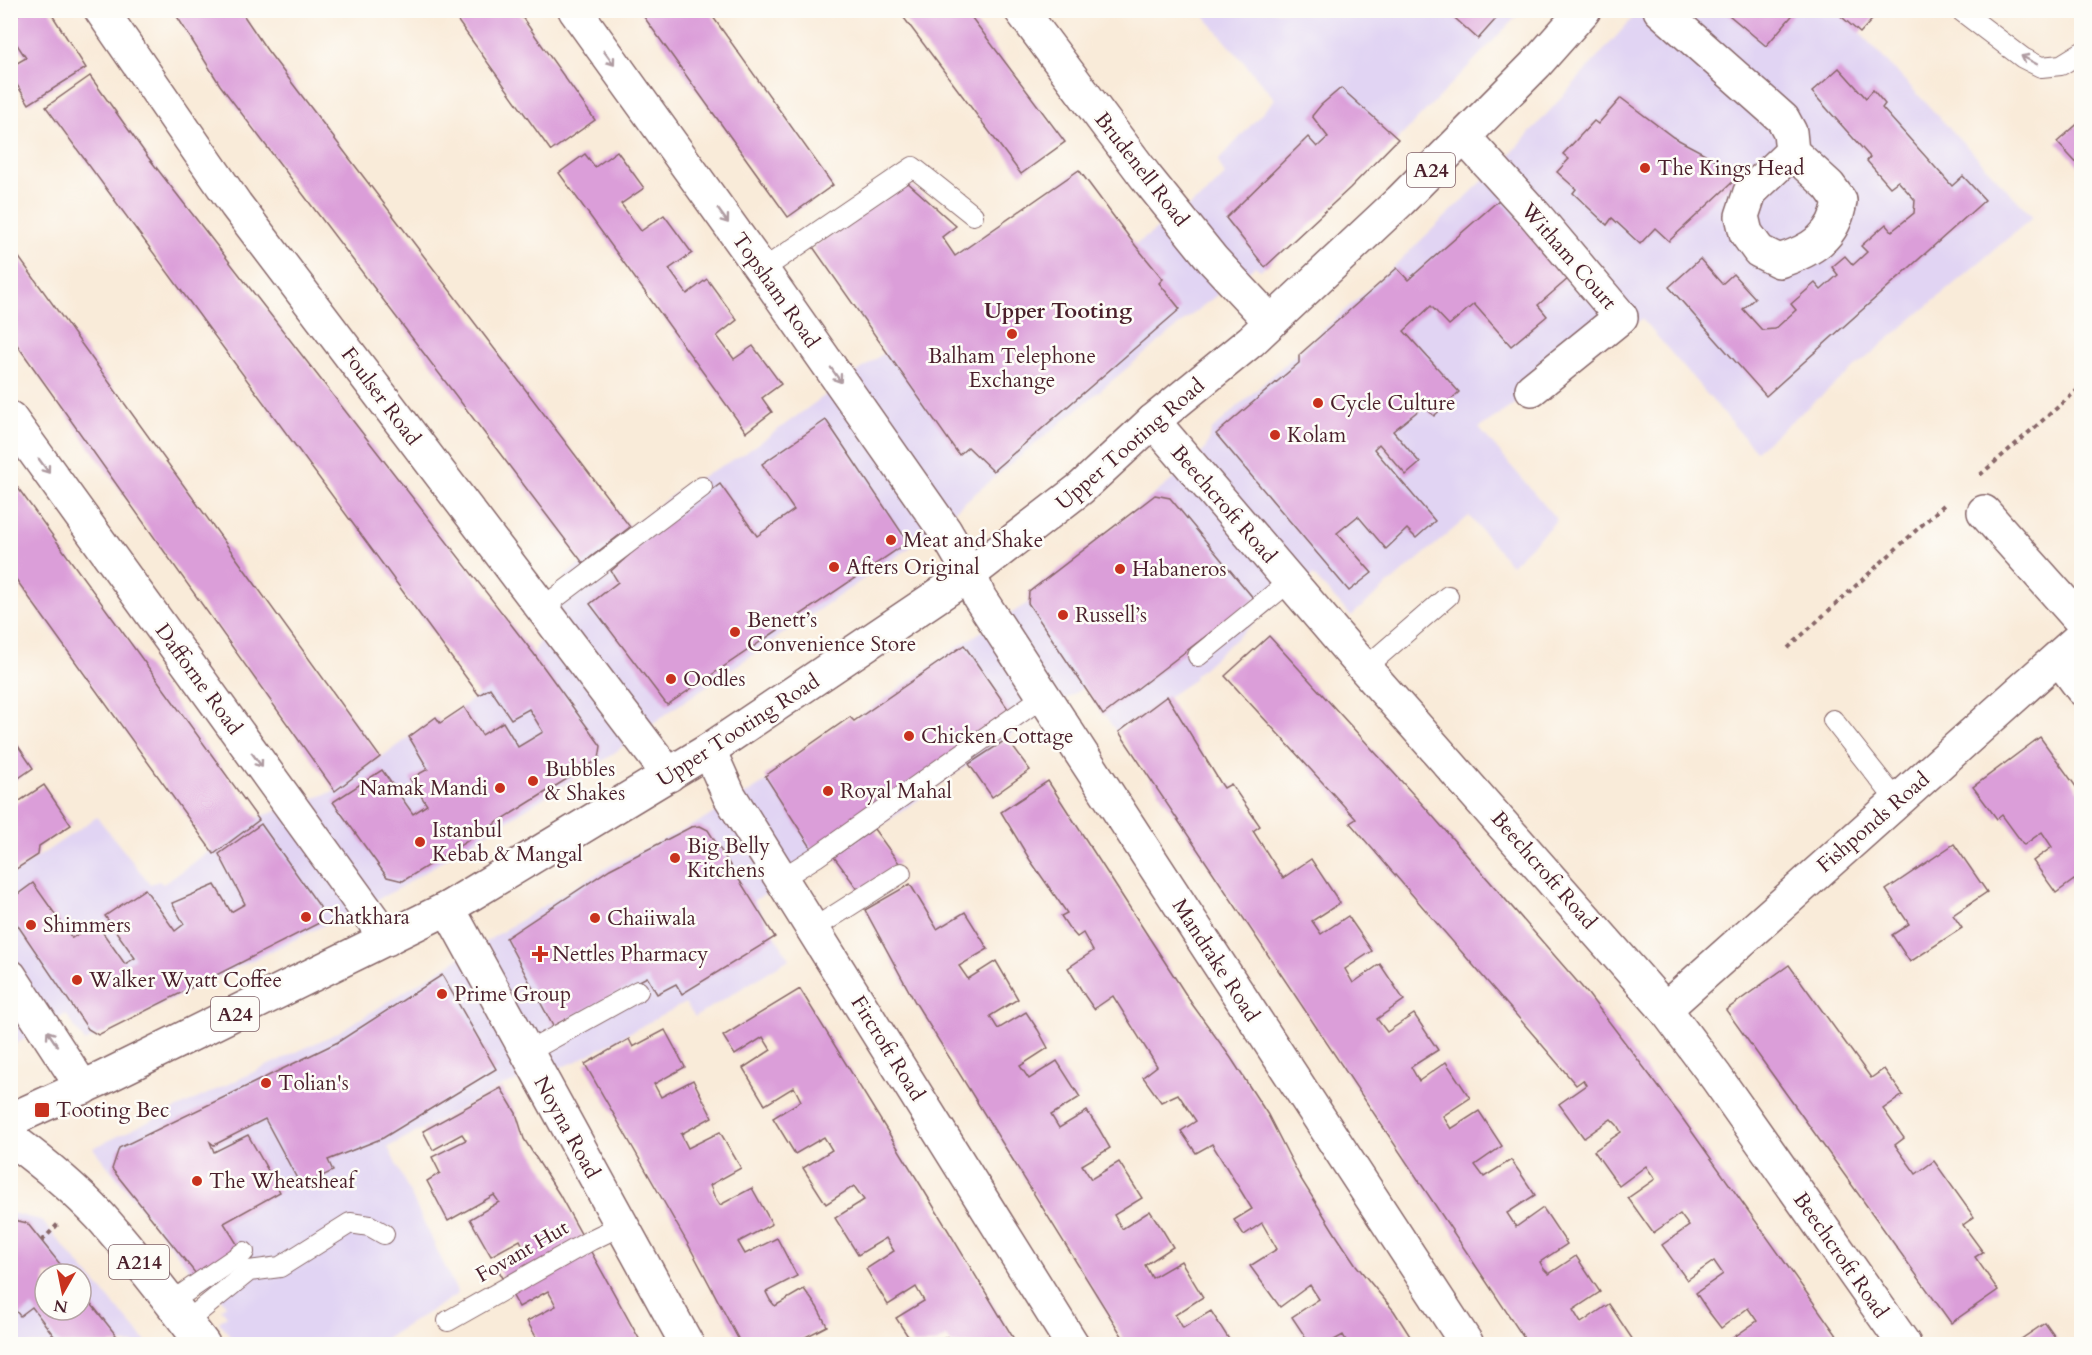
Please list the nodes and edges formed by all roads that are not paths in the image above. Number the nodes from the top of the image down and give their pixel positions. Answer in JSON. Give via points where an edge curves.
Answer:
{"nodes":[{"id":1,"x":100,"y":10,"type":"edge"},
{"id":2,"x":575,"y":10,"type":"edge"},
{"id":3,"x":1022,"y":10,"type":"edge"},
{"id":4,"x":1584,"y":10,"type":"edge"},
{"id":5,"x":1660,"y":10,"type":"edge"},
{"id":6,"x":1960,"y":10,"type":"edge"},
{"id":7,"x":2082,"y":52,"type":"edge"},
{"id":8,"x":1464,"y":137,"type":"junction"},
{"id":9,"x":1792,"y":152,"type":"dead end"},
{"id":10,"x":973,"y":215,"type":"dead end"},
{"id":11,"x":762,"y":270,"type":"junction"},
{"id":12,"x":1271,"y":322,"type":"junction"},
{"id":13,"x":1532,"y":389,"type":"dead end"},
{"id":14,"x":10,"y":418,"type":"edge"},
{"id":15,"x":1153,"y":421,"type":"junction"},
{"id":16,"x":702,"y":487,"type":"dead end"},
{"id":17,"x":1984,"y":512,"type":"dead end"},
{"id":18,"x":970,"y":574,"type":"junction"},
{"id":19,"x":1290,"y":581,"type":"junction"},
{"id":20,"x":1448,"y":596,"type":"dead end"},
{"id":21,"x":542,"y":608,"type":"junction"},
{"id":22,"x":2082,"y":622,"type":"edge"},
{"id":23,"x":2070,"y":647,"type":"edge"},
{"id":24,"x":1198,"y":656,"type":"dead end"},
{"id":25,"x":1365,"y":668,"type":"junction"},
{"id":26,"x":2082,"y":689,"type":"edge"},
{"id":27,"x":1044,"y":696,"type":"junction"},
{"id":28,"x":1833,"y":720,"type":"dead end"},
{"id":29,"x":709,"y":750,"type":"junction"},
{"id":30,"x":669,"y":775,"type":"junction"},
{"id":31,"x":1897,"y":801,"type":"junction"},
{"id":32,"x":901,"y":873,"type":"dead end"},
{"id":33,"x":781,"y":879,"type":"junction"},
{"id":34,"x":448,"y":908,"type":"junction"},
{"id":35,"x":813,"y":928,"type":"junction"},
{"id":36,"x":387,"y":939,"type":"junction"},
{"id":37,"x":10,"y":976,"type":"edge"},
{"id":38,"x":638,"y":991,"type":"dead end"},
{"id":39,"x":1665,"y":1008,"type":"junction"},
{"id":40,"x":526,"y":1053,"type":"junction"},
{"id":41,"x":83,"y":1088,"type":"junction"},
{"id":42,"x":10,"y":1120,"type":"edge"},
{"id":43,"x":10,"y":1138,"type":"edge"},
{"id":44,"x":622,"y":1225,"type":"junction"},
{"id":45,"x":384,"y":1234,"type":"dead end"},
{"id":46,"x":244,"y":1252,"type":"dead end"},
{"id":47,"x":448,"y":1321,"type":"dead end"},
{"id":48,"x":186,"y":1323,"type":"edge"},
{"id":49,"x":687,"y":1344,"type":"edge"},
{"id":50,"x":1072,"y":1344,"type":"edge"},
{"id":51,"x":1467,"y":1344,"type":"edge"},
{"id":52,"x":1904,"y":1344,"type":"edge"}],
"edges":[{"from":1,"to":21,"type":"main road","name":"Foulser Road","via":[[236,205]]},
{"from":2,"to":11,"type":"main road","name":"Topsham Road","one_way":true},
{"from":3,"to":12,"type":"main road","name":"Brudenell Road","via":[[1213,260]]},
{"from":4,"to":8,"type":"main road","name":"Upper Tooting Road","number":"A24"},
{"from":5,"to":9,"type":"main road","via":[[1783,119],[1790,132]]},
{"from":7,"to":6,"type":"lane","one_way":true,"via":[[2061,65],[2041,67]]},
{"from":8,"to":12,"type":"main road","name":"Upper Tooting Road","number":"A24"},
{"from":8,"to":13,"type":"main road","name":"Witham Court","via":[[1622,317]]},
{"from":10,"to":11,"type":"lane","via":[[913,166]]},
{"from":11,"to":18,"type":"main road","name":"Topsham Road","one_way":true,"via":[[945,531]]},
{"from":12,"to":15,"type":"main road","name":"Upper Tooting Road","number":"A24"},
{"from":14,"to":36,"type":"main road","name":"Dafforne Road","one_way":true},
{"from":15,"to":18,"type":"main road","name":"Upper Tooting Road","number":"A24","via":[[1080,489]]},
{"from":15,"to":19,"type":"main road","name":"Beechcroft Road"},
{"from":16,"to":21,"type":"lane"},
{"from":17,"to":22,"type":"main road"},
{"from":18,"to":27,"type":"main road","name":"Mandrake Road","via":[[979,597]]},
{"from":18,"to":29,"type":"main road","name":"Upper Tooting Road","number":"A24"},
{"from":19,"to":24,"type":"lane"},
{"from":19,"to":25,"type":"main road","name":"Beechcroft Road"},
{"from":20,"to":25,"type":"lane"},
{"from":21,"to":30,"type":"main road","name":"Foulser Road"},
{"from":23,"to":26,"type":"main road"},
{"from":23,"to":31,"type":"main road","name":"Fishponds Road"},
{"from":25,"to":39,"type":"main road","name":"Beechcroft Road"},
{"from":27,"to":33,"type":"lane"},
{"from":27,"to":51,"type":"main road","name":"Mandrake Road"},
{"from":28,"to":31,"type":"lane"},
{"from":29,"to":30,"type":"main road","name":"Upper Tooting Road","number":"A24"},
{"from":29,"to":33,"type":"main road","name":"Fircroft Road","via":[[729,795]]},
{"from":30,"to":34,"type":"main road","name":"Upper Tooting Road","number":"A24"},
{"from":31,"to":39,"type":"main road","name":"Fishponds Road"},
{"from":32,"to":35,"type":"lane"},
{"from":33,"to":35,"type":"main road","name":"Fircroft Road"},
{"from":34,"to":36,"type":"main road","name":"Upper Tooting Road","number":"A24"},
{"from":34,"to":40,"type":"main road","name":"Noyna Road"},
{"from":35,"to":50,"type":"main road","name":"Fircroft Road"},
{"from":36,"to":41,"type":"main road","name":"Upper Tooting Road","number":"A24"},
{"from":41,"to":37,"type":"main road","one_way":true},
{"from":38,"to":40,"type":"lane"},
{"from":39,"to":52,"type":"main road","name":"Beechcroft Road"},
{"from":40,"to":44,"type":"main road","name":"Noyna Road"},
{"from":41,"to":42,"type":"main road","name":"Upper Tooting Road","number":"A24"},
{"from":43,"to":48,"type":"main road","number":"A214","via":[[99,1215]]},
{"from":44,"to":47,"type":"lane","name":"Fovant Hut"},
{"from":44,"to":49,"type":"main road","name":"Noyna Road"},
{"from":45,"to":48,"type":"lane","via":[[370,1226],[350,1223],[280,1267],[249,1271]]},
{"from":46,"to":48,"type":"lane"}]}
